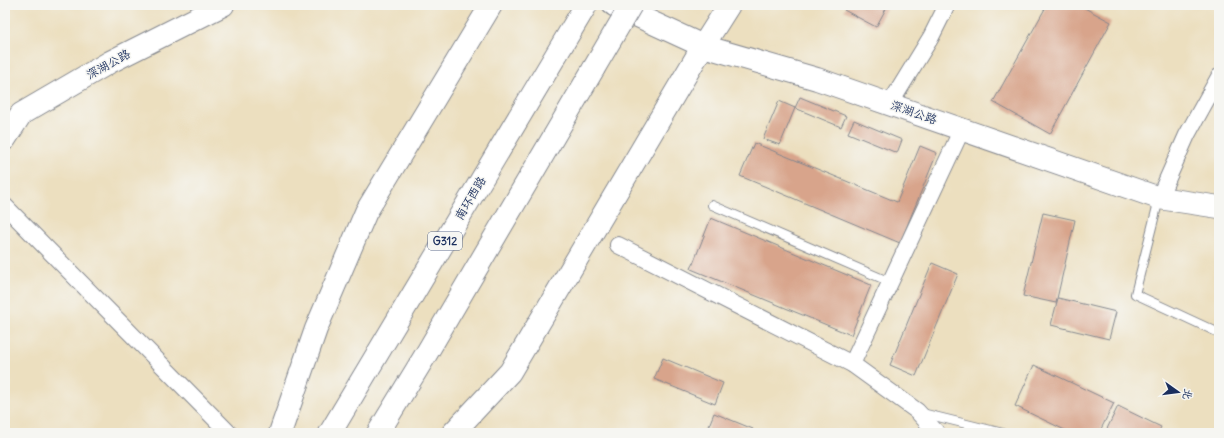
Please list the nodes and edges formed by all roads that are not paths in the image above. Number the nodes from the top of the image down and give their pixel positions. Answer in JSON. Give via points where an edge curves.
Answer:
{"nodes":[{"id":1,"x":223,"y":5,"type":"edge"},
{"id":2,"x":491,"y":5,"type":"edge"},
{"id":3,"x":586,"y":5,"type":"edge"},
{"id":4,"x":614,"y":5,"type":"edge"},
{"id":5,"x":631,"y":5,"type":"edge"},
{"id":6,"x":729,"y":5,"type":"edge"},
{"id":7,"x":947,"y":5,"type":"edge"},
{"id":8,"x":703,"y":46,"type":"junction"},
{"id":9,"x":1219,"y":77,"type":"edge"},
{"id":10,"x":890,"y":104,"type":"junction"},
{"id":11,"x":13,"y":117,"type":"edge"},
{"id":12,"x":962,"y":129,"type":"junction"},
{"id":13,"x":5,"y":139,"type":"edge"},
{"id":14,"x":1159,"y":198,"type":"junction"},
{"id":15,"x":712,"y":205,"type":"dead end"},
{"id":16,"x":5,"y":206,"type":"edge"},
{"id":17,"x":1219,"y":207,"type":"edge"},
{"id":18,"x":618,"y":244,"type":"dead end"},
{"id":19,"x":890,"y":282,"type":"junction"},
{"id":20,"x":1219,"y":333,"type":"edge"},
{"id":21,"x":852,"y":364,"type":"junction"},
{"id":22,"x":917,"y":411,"type":"junction"},
{"id":23,"x":229,"y":433,"type":"edge"},
{"id":24,"x":280,"y":433,"type":"edge"},
{"id":25,"x":330,"y":433,"type":"edge"},
{"id":26,"x":378,"y":433,"type":"edge"},
{"id":27,"x":453,"y":433,"type":"edge"},
{"id":28,"x":937,"y":433,"type":"edge"},
{"id":29,"x":1003,"y":433,"type":"edge"}],
"edges":[{"from":1,"to":11,"type":"main road","name":"深湖公路","via":[[110,62]]},
{"from":2,"to":24,"type":"main road","via":[[366,212],[316,329]]},
{"from":3,"to":25,"type":"main road","name":"南环西路","number":"G312"},
{"from":4,"to":8,"type":"main road","name":"深湖公路"},
{"from":5,"to":26,"type":"main road","bridge":true},
{"from":6,"to":8,"type":"main road"},
{"from":7,"to":10,"type":"street","via":[[931,37]]},
{"from":8,"to":10,"type":"main road","name":"深湖公路","via":[[817,79]]},
{"from":8,"to":27,"type":"main road","via":[[510,372]]},
{"from":9,"to":14,"type":"street","via":[[1187,135]]},
{"from":10,"to":12,"type":"main road","name":"深湖公路"},
{"from":11,"to":13,"type":"main road","name":"深湖公路"},
{"from":12,"to":14,"type":"main road","name":"深湖公路"},
{"from":12,"to":19,"type":"street"},
{"from":14,"to":17,"type":"main road","name":"深湖公路"},
{"from":14,"to":20,"type":"lane","via":[[1135,294]]},
{"from":15,"to":19,"type":"lane"},
{"from":16,"to":23,"type":"street"},
{"from":18,"to":21,"type":"street"},
{"from":19,"to":21,"type":"street"},
{"from":21,"to":22,"type":"street"},
{"from":22,"to":28,"type":"street"},
{"from":22,"to":29,"type":"lane"}]}
